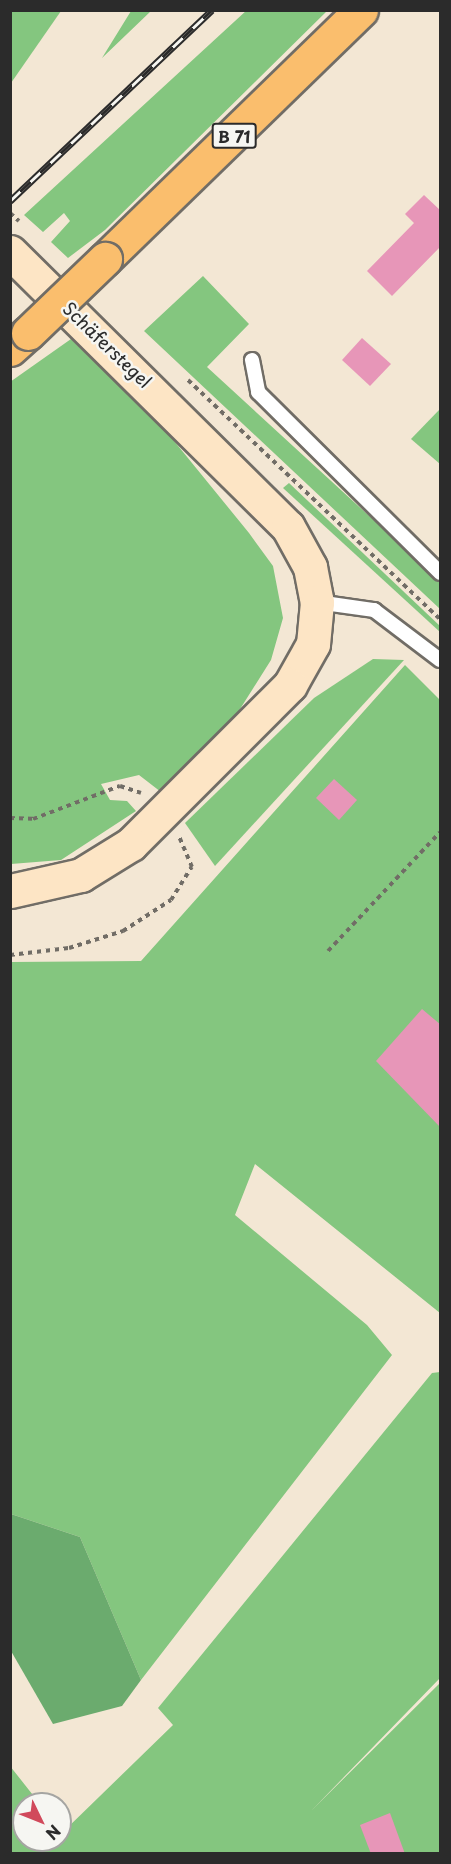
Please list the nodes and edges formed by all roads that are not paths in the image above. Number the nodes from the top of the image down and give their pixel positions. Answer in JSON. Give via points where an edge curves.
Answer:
{"nodes":[{"id":1,"x":360,"y":10,"type":"edge"},
{"id":2,"x":10,"y":252,"type":"edge"},
{"id":3,"x":19,"y":341,"type":"edge"},
{"id":4,"x":252,"y":360,"type":"dead end"},
{"id":5,"x":441,"y":573,"type":"edge"},
{"id":6,"x":318,"y":602,"type":"junction"},
{"id":7,"x":441,"y":660,"type":"edge"},
{"id":8,"x":10,"y":891,"type":"edge"}],
"edges":[{"from":1,"to":3,"type":"main road","number":"B 71","bridge":true},
{"from":2,"to":6,"type":"main road","name":"Schäferstegel","via":[[203,439],[296,537]]},
{"from":4,"to":5,"type":"lane","via":[[258,392]]},
{"from":6,"to":7,"type":"lane","via":[[374,610]]},
{"from":6,"to":8,"type":"main road","via":[[313,644],[299,674],[161,815],[108,862],[55,884]]}]}
